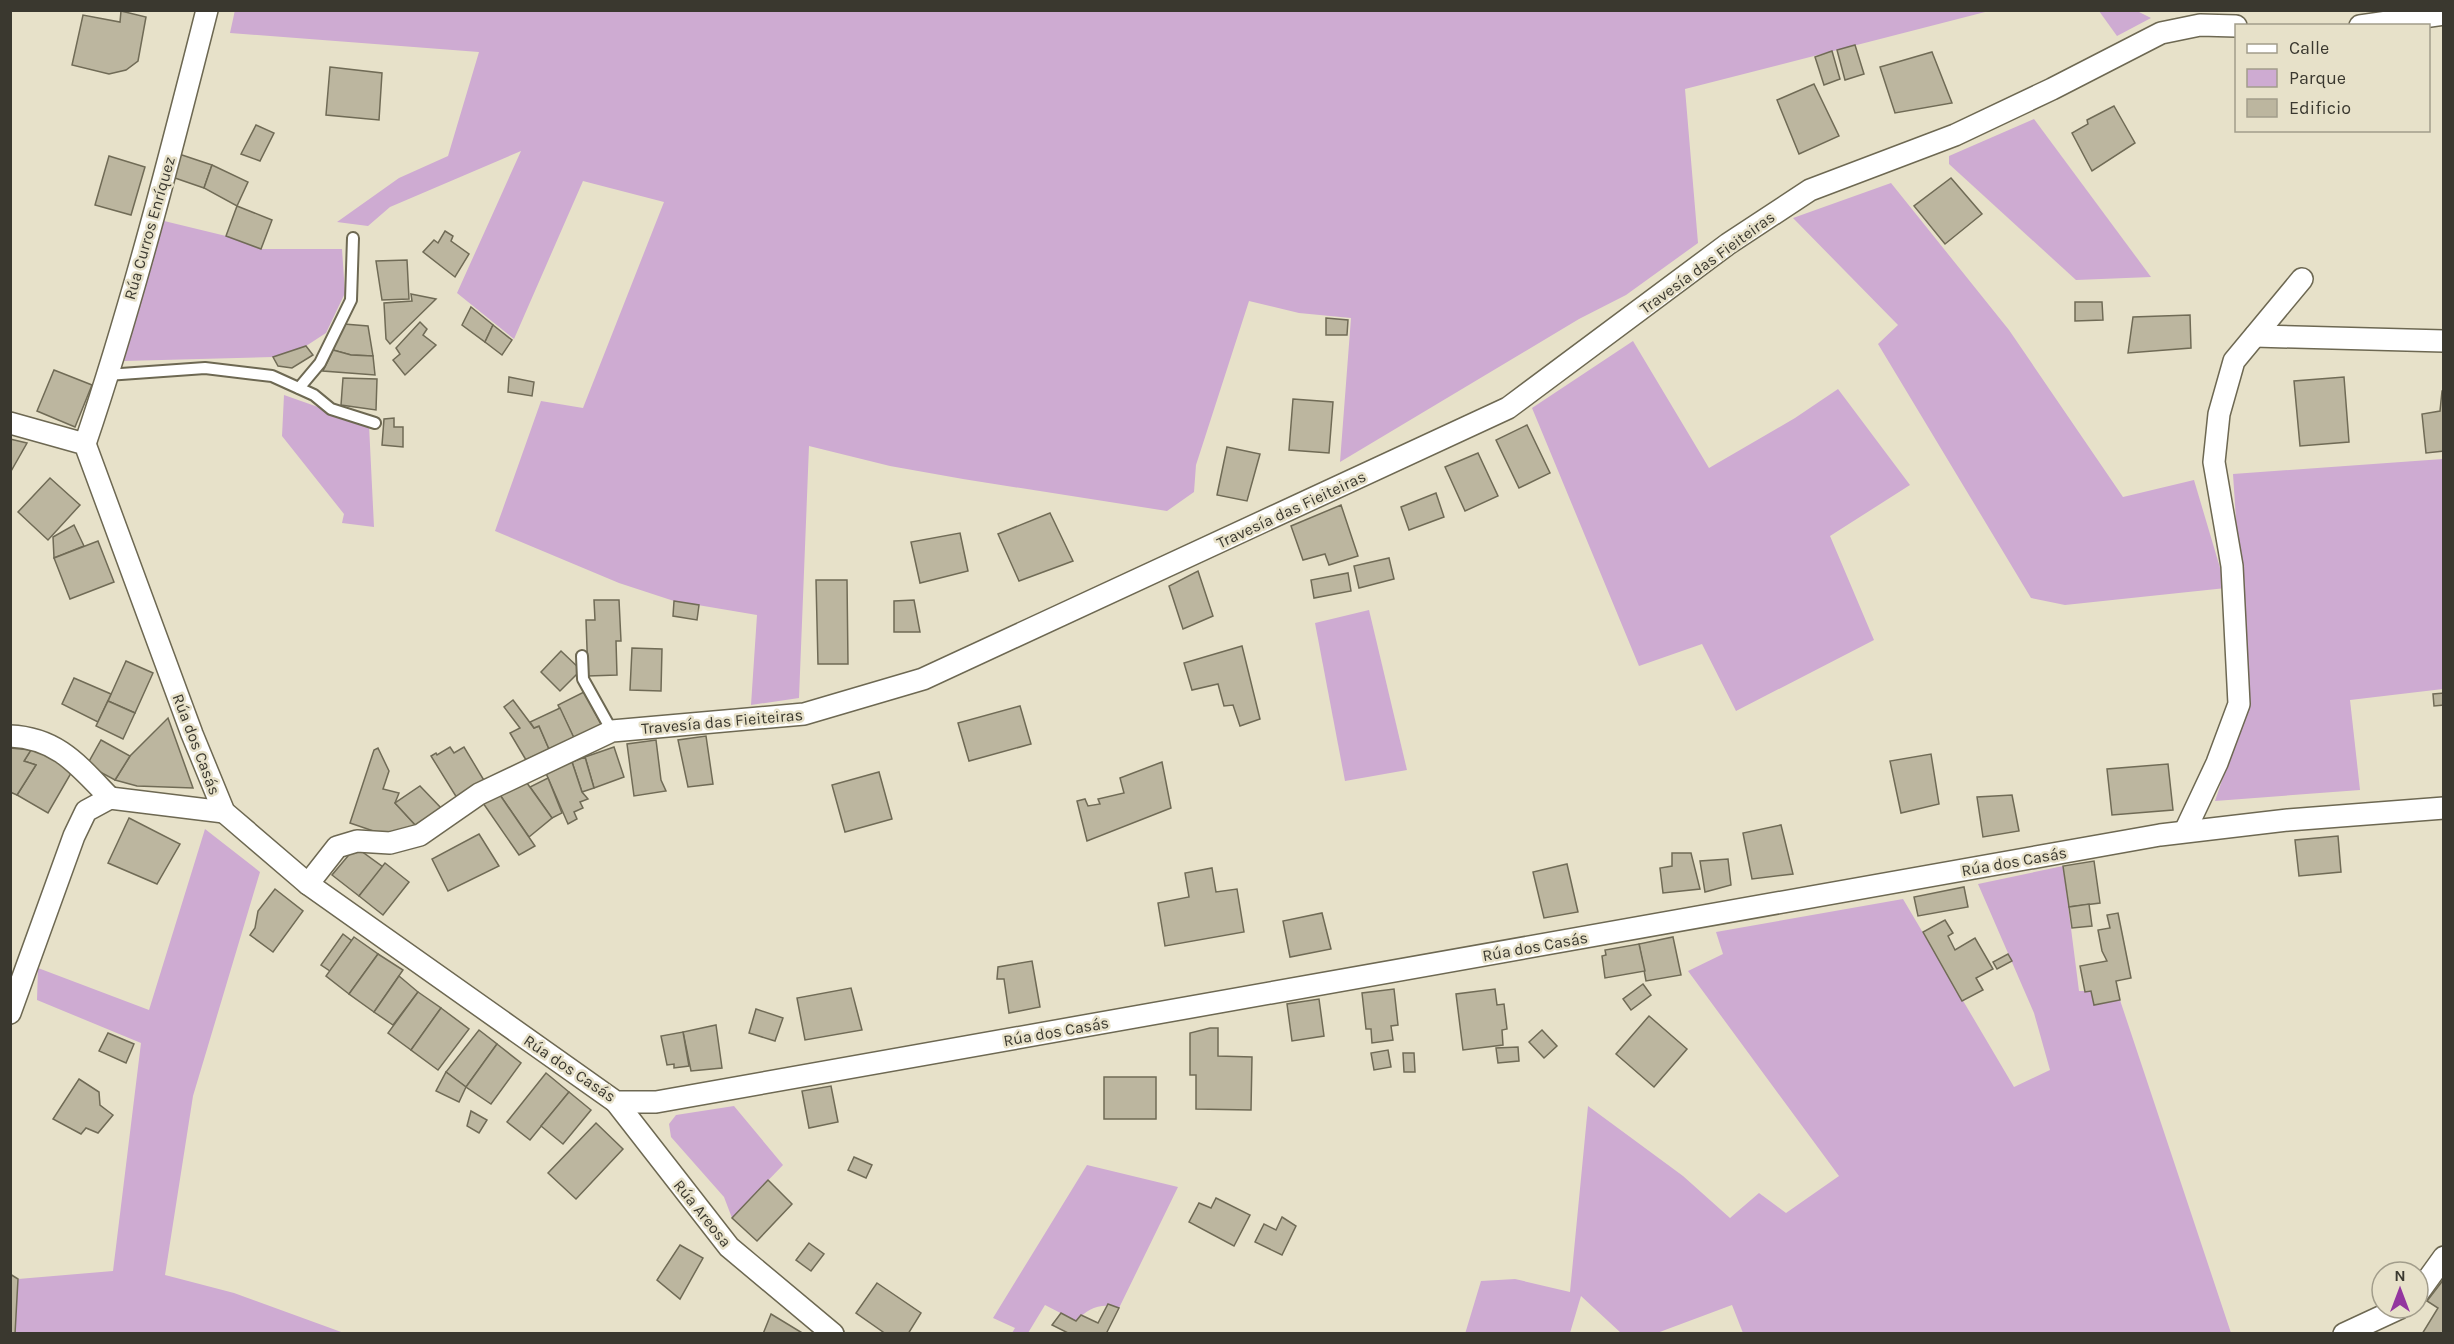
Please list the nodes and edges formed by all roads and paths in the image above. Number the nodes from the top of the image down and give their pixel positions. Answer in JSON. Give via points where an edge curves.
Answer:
{"nodes":[{"id":1,"x":207,"y":10,"type":"edge"},
{"id":2,"x":2444,"y":14,"type":"edge"},
{"id":3,"x":2374,"y":24,"type":"edge"},
{"id":4,"x":2235,"y":26,"type":"edge"},
{"id":5,"x":353,"y":238,"type":"dead end"},
{"id":6,"x":2302,"y":279,"type":"dead end"},
{"id":7,"x":2255,"y":336,"type":"junction"},
{"id":8,"x":2444,"y":341,"type":"edge"},
{"id":9,"x":107,"y":375,"type":"junction"},
{"id":10,"x":299,"y":388,"type":"junction"},
{"id":11,"x":10,"y":423,"type":"edge"},
{"id":12,"x":375,"y":423,"type":"dead end"},
{"id":13,"x":85,"y":444,"type":"junction"},
{"id":14,"x":582,"y":656,"type":"dead end"},
{"id":15,"x":612,"y":731,"type":"junction"},
{"id":16,"x":10,"y":736,"type":"edge"},
{"id":17,"x":110,"y":798,"type":"junction"},
{"id":18,"x":2444,"y":808,"type":"edge"},
{"id":19,"x":224,"y":812,"type":"junction"},
{"id":20,"x":2185,"y":831,"type":"junction"},
{"id":21,"x":308,"y":884,"type":"junction"},
{"id":22,"x":10,"y":1013,"type":"edge"},
{"id":23,"x":616,"y":1102,"type":"junction"},
{"id":24,"x":2444,"y":1257,"type":"edge"},
{"id":25,"x":2430,"y":1276,"type":"edge"},
{"id":26,"x":2374,"y":1320,"type":"edge"},
{"id":27,"x":833,"y":1334,"type":"edge"},
{"id":28,"x":2344,"y":1334,"type":"edge"}],
"edges":[{"from":1,"to":9,"type":"street","name":"Rúa Curros Enríquez","via":[[167,168]]},
{"from":2,"to":3,"type":"street"},
{"from":4,"to":15,"type":"street","name":"Travesía das Fieiteiras","via":[[2200,25],[2161,33],[1955,135],[1810,190],[1728,244],[1508,408],[923,679],[804,714]]},
{"from":5,"to":10,"type":"lane","via":[[351,300],[320,363]]},
{"from":6,"to":7,"type":"street"},
{"from":7,"to":8,"type":"street"},
{"from":7,"to":20,"type":"street","via":[[2234,362],[2219,414],[2214,462],[2232,566],[2239,704]]},
{"from":9,"to":10,"type":"lane","via":[[205,368],[272,376]]},
{"from":9,"to":13,"type":"street","name":"Rúa Curros Enríquez"},
{"from":10,"to":12,"type":"lane","via":[[331,409]]},
{"from":11,"to":13,"type":"street"},
{"from":13,"to":19,"type":"street","name":"Rúa dos Casás"},
{"from":14,"to":15,"type":"lane","via":[[583,680]]},
{"from":15,"to":21,"type":"street","name":"Travesía das Fieiteiras","via":[[479,794],[420,835],[390,843],[357,841],[337,847]]},
{"from":16,"to":17,"type":"street","via":[[46,742],[61,751]]},
{"from":17,"to":19,"type":"street"},
{"from":17,"to":22,"type":"street","via":[[86,811],[74,836]]},
{"from":18,"to":20,"type":"street","name":"Rúa dos Casás"},
{"from":19,"to":21,"type":"street","name":"Rúa dos Casás"},
{"from":20,"to":23,"type":"street","name":"Rúa dos Casás","via":[[656,1102]]},
{"from":21,"to":23,"type":"street","name":"Rúa dos Casás"},
{"from":23,"to":27,"type":"street","name":"Rúa Areosa","via":[[729,1248]]},
{"from":24,"to":25,"type":"street"},
{"from":26,"to":28,"type":"street"}]}
